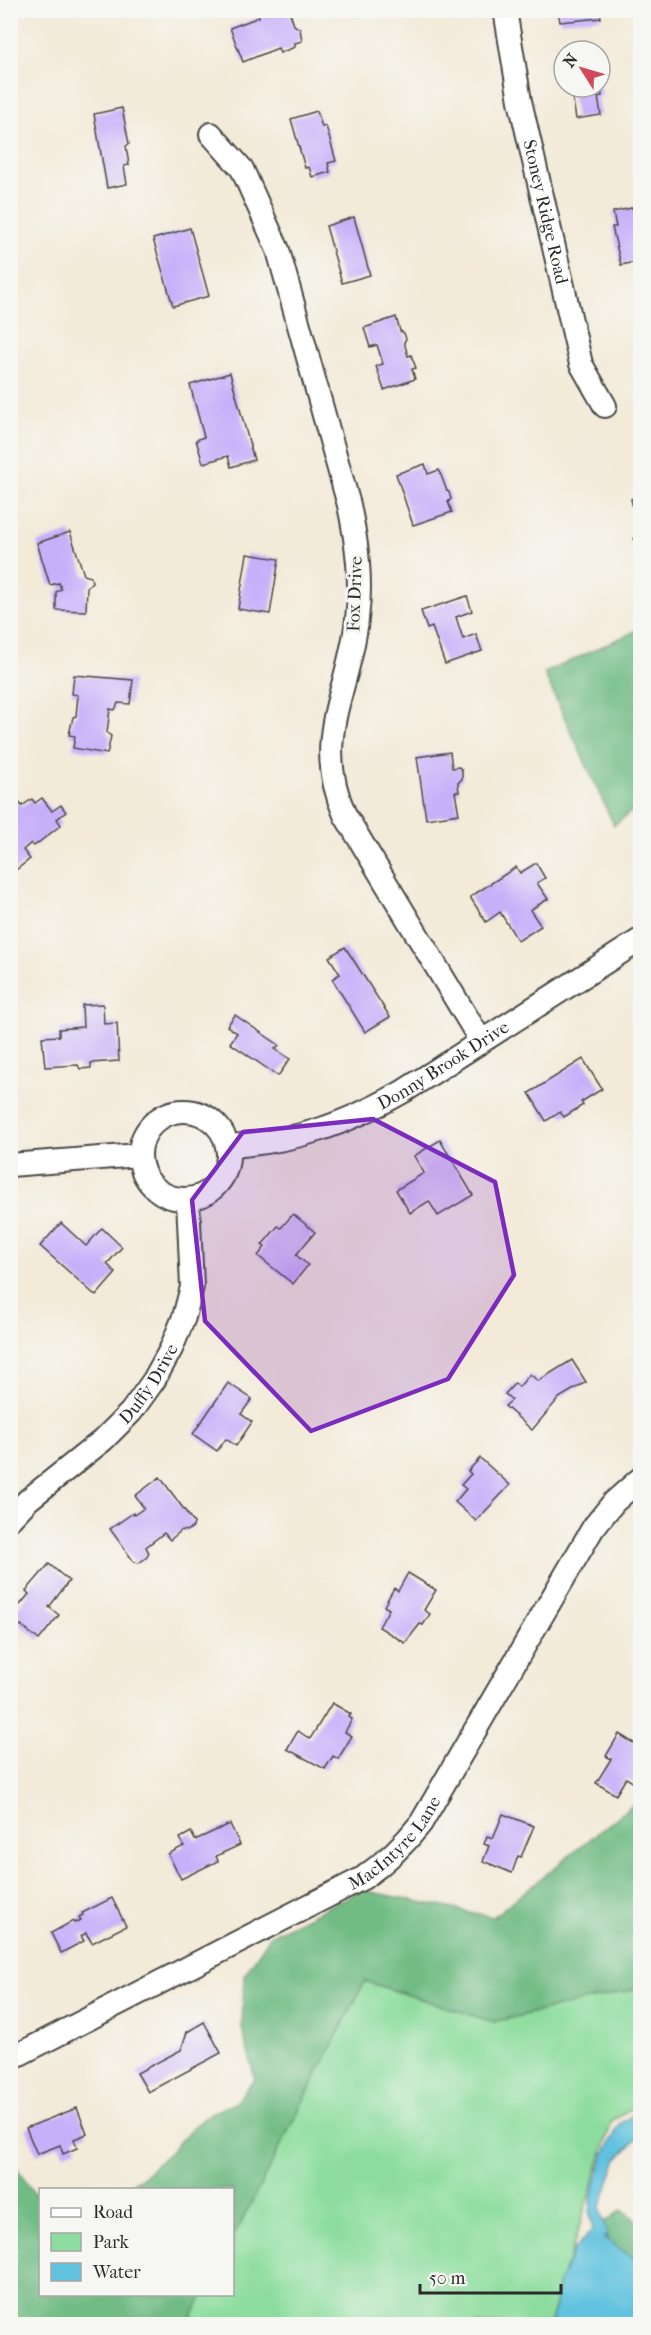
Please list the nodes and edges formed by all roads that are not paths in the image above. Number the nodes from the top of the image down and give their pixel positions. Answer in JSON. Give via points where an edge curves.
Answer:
{"nodes":[{"id":1,"x":505,"y":10,"type":"edge"},
{"id":2,"x":211,"y":134,"type":"dead end"},
{"id":3,"x":605,"y":406,"type":"dead end"},
{"id":4,"x":640,"y":939,"type":"edge"},
{"id":5,"x":481,"y":1041,"type":"junction"},
{"id":6,"x":227,"y":1146,"type":"junction"},
{"id":7,"x":139,"y":1155,"type":"junction"},
{"id":8,"x":10,"y":1165,"type":"edge"},
{"id":9,"x":188,"y":1199,"type":"junction"},
{"id":10,"x":640,"y":1479,"type":"edge"},
{"id":11,"x":10,"y":1519,"type":"edge"},
{"id":12,"x":10,"y":2059,"type":"edge"}],
"edges":[{"from":1,"to":3,"type":"street","name":"Stoney Ridge Road","via":[[520,101],[581,364]]},
{"from":2,"to":5,"type":"street","name":"Fox Drive","via":[[242,169],[278,250],[357,543],[357,619],[331,742],[336,794]]},
{"from":4,"to":5,"type":"street","name":"Donny Brook Drive"},
{"from":5,"to":6,"type":"street","name":"Donny Brook Drive","via":[[369,1111],[328,1128],[261,1145]]},
{"from":6,"to":7,"type":"street","via":[[213,1121],[201,1113],[180,1111],[159,1118],[148,1128]]},
{"from":6,"to":9,"type":"street","via":[[228,1161],[219,1181],[202,1195]]},
{"from":7,"to":8,"type":"street"},
{"from":7,"to":9,"type":"street","via":[[142,1170],[160,1192]]},
{"from":9,"to":11,"type":"street","name":"Duffy Drive","via":[[192,1287],[171,1349],[154,1380],[131,1412],[103,1440]]},
{"from":10,"to":12,"type":"street","name":"MacIntyre Lane","via":[[593,1528],[421,1823],[385,1863],[352,1884]]}]}
